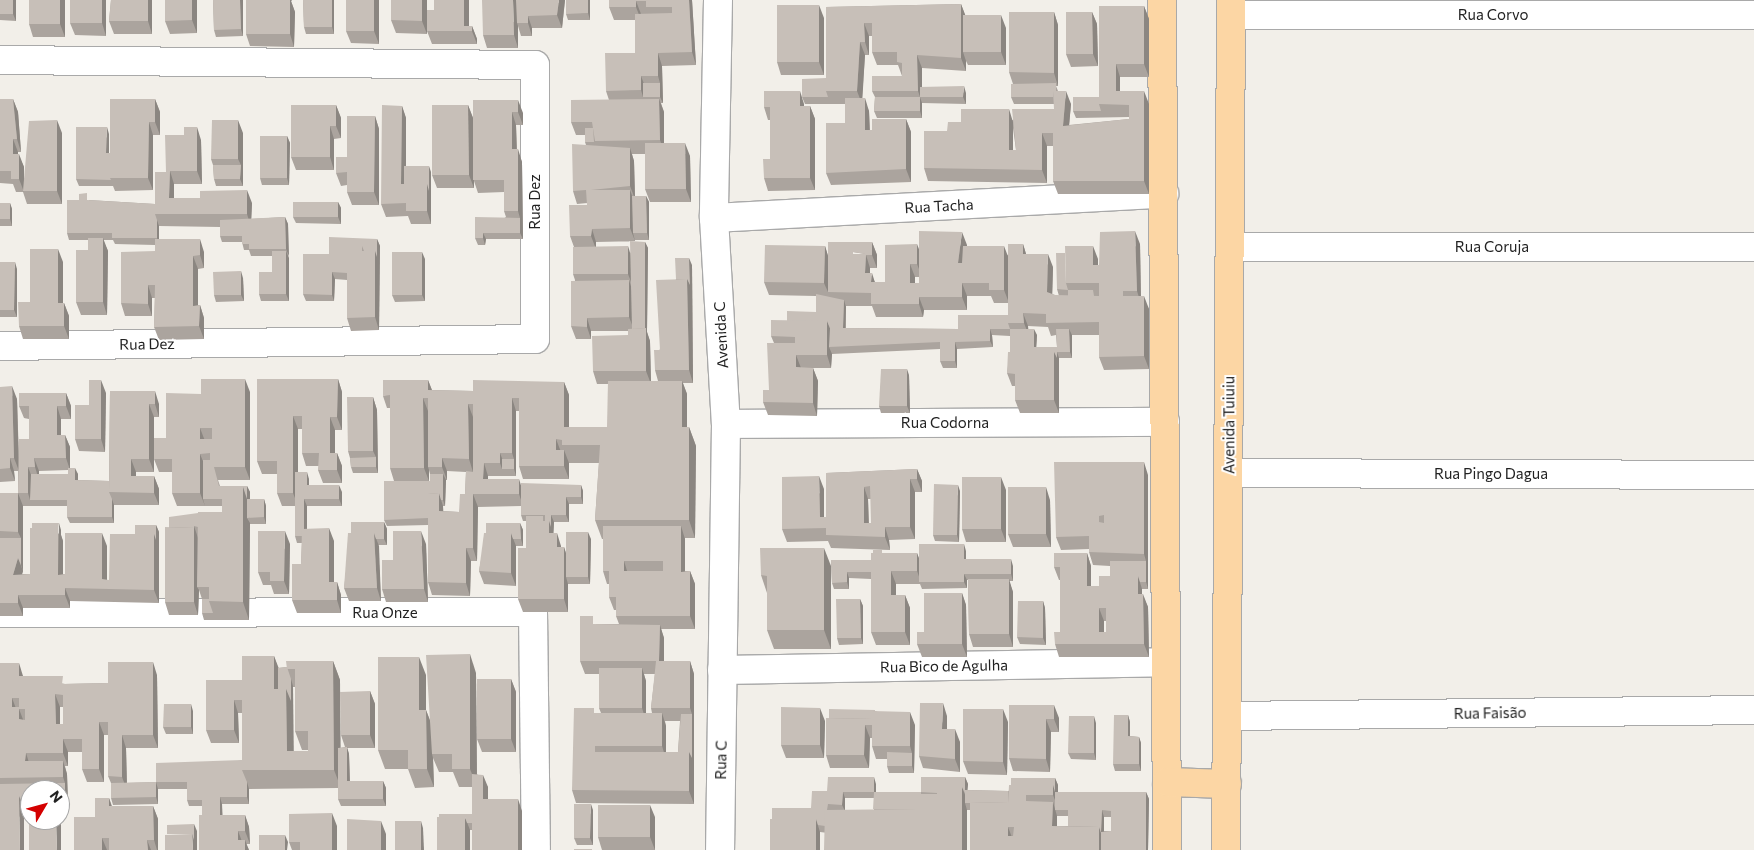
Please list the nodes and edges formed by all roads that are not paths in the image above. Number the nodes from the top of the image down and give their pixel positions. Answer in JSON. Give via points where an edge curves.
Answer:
{"nodes":[{"id":1,"x":718,"y":0,"type":"edge"},
{"id":2,"x":1162,"y":0,"type":"edge"},
{"id":3,"x":1231,"y":8,"type":"edge"},
{"id":4,"x":1754,"y":15,"type":"edge"},
{"id":5,"x":0,"y":60,"type":"edge"},
{"id":6,"x":1164,"y":194,"type":"junction"},
{"id":7,"x":714,"y":218,"type":"junction"},
{"id":8,"x":1230,"y":246,"type":"junction"},
{"id":9,"x":1754,"y":247,"type":"edge"},
{"id":10,"x":0,"y":346,"type":"edge"},
{"id":11,"x":1165,"y":422,"type":"junction"},
{"id":12,"x":726,"y":424,"type":"junction"},
{"id":13,"x":1229,"y":472,"type":"junction"},
{"id":14,"x":1754,"y":475,"type":"edge"},
{"id":15,"x":0,"y":613,"type":"edge"},
{"id":16,"x":1166,"y":662,"type":"junction"},
{"id":17,"x":722,"y":670,"type":"junction"},
{"id":18,"x":1754,"y":710,"type":"edge"},
{"id":19,"x":1227,"y":716,"type":"junction"},
{"id":20,"x":1167,"y":782,"type":"junction"},
{"id":21,"x":1227,"y":784,"type":"junction"},
{"id":22,"x":536,"y":850,"type":"edge"},
{"id":23,"x":720,"y":850,"type":"edge"},
{"id":24,"x":1167,"y":850,"type":"edge"},
{"id":25,"x":1226,"y":850,"type":"edge"}],
"edges":[{"from":1,"to":7,"type":"street","name":"Avenida C"},
{"from":2,"to":6,"type":"main road"},
{"from":3,"to":4,"type":"street","name":"Rua Corvo"},
{"from":3,"to":8,"type":"main road","name":"Avenida Tuiuiu"},
{"from":5,"to":10,"type":"street","name":"Rua Dez","via":[[535,65],[535,339]]},
{"from":6,"to":7,"type":"street","name":"Rua Tacha"},
{"from":6,"to":11,"type":"main road"},
{"from":7,"to":12,"type":"street","name":"Avenida C"},
{"from":8,"to":9,"type":"street","name":"Rua Coruja"},
{"from":8,"to":13,"type":"main road","name":"Avenida Tuiuiu"},
{"from":11,"to":12,"type":"street","name":"Rua Codorna"},
{"from":11,"to":16,"type":"main road"},
{"from":12,"to":17,"type":"street","name":"Avenida C"},
{"from":13,"to":14,"type":"street","name":"Rua Pingo Dagua"},
{"from":13,"to":19,"type":"main road","name":"Avenida Tuiuiu"},
{"from":15,"to":22,"type":"street","name":"Rua Onze","via":[[533,612]]},
{"from":16,"to":17,"type":"street","name":"Rua Bico de Agulha"},
{"from":16,"to":20,"type":"main road"},
{"from":17,"to":23,"type":"street","name":"Rua C"},
{"from":18,"to":19,"type":"street","name":"Rua Faisão"},
{"from":19,"to":21,"type":"main road","name":"Avenida Tuiuiu"},
{"from":20,"to":21,"type":"main road"},
{"from":20,"to":24,"type":"main road"},
{"from":21,"to":25,"type":"main road","name":"Avenida Tuiuiu"}]}
